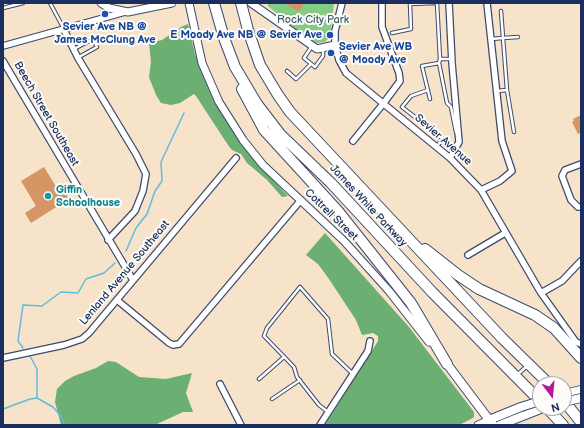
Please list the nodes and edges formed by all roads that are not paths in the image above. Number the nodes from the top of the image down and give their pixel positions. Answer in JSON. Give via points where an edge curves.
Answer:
{"nodes":[{"id":1,"x":24,"y":3,"type":"edge"},
{"id":2,"x":50,"y":3,"type":"edge"},
{"id":3,"x":101,"y":3,"type":"edge"},
{"id":4,"x":172,"y":3,"type":"edge"},
{"id":5,"x":189,"y":3,"type":"edge"},
{"id":6,"x":251,"y":3,"type":"edge"},
{"id":7,"x":342,"y":3,"type":"edge"},
{"id":8,"x":382,"y":3,"type":"edge"},
{"id":9,"x":436,"y":3,"type":"edge"},
{"id":10,"x":449,"y":3,"type":"edge"},
{"id":11,"x":487,"y":3,"type":"edge"},
{"id":12,"x":214,"y":5,"type":"edge"},
{"id":13,"x":3,"y":8,"type":"edge"},
{"id":14,"x":242,"y":8,"type":"edge"},
{"id":15,"x":501,"y":11,"type":"dead end"},
{"id":16,"x":128,"y":12,"type":"junction"},
{"id":17,"x":64,"y":30,"type":"junction"},
{"id":18,"x":392,"y":33,"type":"dead end"},
{"id":19,"x":518,"y":37,"type":"dead end"},
{"id":20,"x":224,"y":38,"type":"junction"},
{"id":21,"x":503,"y":38,"type":"junction"},
{"id":22,"x":491,"y":39,"type":"junction"},
{"id":23,"x":335,"y":45,"type":"junction"},
{"id":24,"x":3,"y":46,"type":"edge"},
{"id":25,"x":312,"y":46,"type":"junction"},
{"id":26,"x":323,"y":48,"type":"junction"},
{"id":27,"x":74,"y":49,"type":"junction"},
{"id":28,"x":78,"y":58,"type":"junction"},
{"id":29,"x":440,"y":59,"type":"junction"},
{"id":30,"x":451,"y":59,"type":"junction"},
{"id":31,"x":3,"y":61,"type":"edge"},
{"id":32,"x":438,"y":63,"type":"junction"},
{"id":33,"x":311,"y":64,"type":"junction"},
{"id":34,"x":287,"y":71,"type":"dead end"},
{"id":35,"x":428,"y":90,"type":"junction"},
{"id":36,"x":508,"y":90,"type":"junction"},
{"id":37,"x":496,"y":91,"type":"junction"},
{"id":38,"x":430,"y":99,"type":"dead end"},
{"id":39,"x":383,"y":104,"type":"junction"},
{"id":40,"x":514,"y":132,"type":"dead end"},
{"id":41,"x":353,"y":141,"type":"dead end"},
{"id":42,"x":458,"y":146,"type":"junction"},
{"id":43,"x":436,"y":147,"type":"junction"},
{"id":44,"x":236,"y":158,"type":"dead end"},
{"id":45,"x":450,"y":158,"type":"junction"},
{"id":46,"x":581,"y":164,"type":"edge"},
{"id":47,"x":481,"y":190,"type":"junction"},
{"id":48,"x":301,"y":200,"type":"junction"},
{"id":49,"x":581,"y":207,"type":"edge"},
{"id":50,"x":398,"y":228,"type":"junction"},
{"id":51,"x":505,"y":233,"type":"junction"},
{"id":52,"x":108,"y":240,"type":"junction"},
{"id":53,"x":468,"y":255,"type":"dead end"},
{"id":54,"x":581,"y":260,"type":"edge"},
{"id":55,"x":133,"y":280,"type":"junction"},
{"id":56,"x":541,"y":293,"type":"junction"},
{"id":57,"x":117,"y":300,"type":"junction"},
{"id":58,"x":370,"y":341,"type":"dead end"},
{"id":59,"x":581,"y":344,"type":"edge"},
{"id":60,"x":284,"y":356,"type":"junction"},
{"id":61,"x":3,"y":358,"type":"edge"},
{"id":62,"x":581,"y":358,"type":"edge"},
{"id":63,"x":447,"y":364,"type":"junction"},
{"id":64,"x":529,"y":364,"type":"junction"},
{"id":65,"x":353,"y":374,"type":"junction"},
{"id":66,"x":515,"y":376,"type":"junction"},
{"id":67,"x":541,"y":376,"type":"edge"},
{"id":68,"x":258,"y":378,"type":"dead end"},
{"id":69,"x":300,"y":380,"type":"junction"},
{"id":70,"x":220,"y":384,"type":"dead end"},
{"id":71,"x":532,"y":393,"type":"edge"},
{"id":72,"x":272,"y":399,"type":"dead end"},
{"id":73,"x":532,"y":404,"type":"edge"},
{"id":74,"x":532,"y":411,"type":"edge"},
{"id":75,"x":572,"y":411,"type":"edge"},
{"id":76,"x":328,"y":412,"type":"junction"},
{"id":77,"x":554,"y":416,"type":"edge"},
{"id":78,"x":581,"y":422,"type":"edge"},
{"id":79,"x":491,"y":423,"type":"edge"},
{"id":80,"x":241,"y":425,"type":"edge"},
{"id":81,"x":320,"y":425,"type":"edge"},
{"id":82,"x":478,"y":425,"type":"edge"},
{"id":83,"x":500,"y":425,"type":"edge"},
{"id":84,"x":563,"y":425,"type":"edge"}],
"edges":[{"from":1,"to":13,"type":"lane"},
{"from":2,"to":17,"type":"lane"},
{"from":3,"to":16,"type":"street","via":[[109,8]]},
{"from":4,"to":16,"type":"street"},
{"from":5,"to":48,"type":"street","name":"Cottrell Street","via":[[202,63],[220,102],[243,140],[263,165]]},
{"from":6,"to":25,"type":"street"},
{"from":7,"to":23,"type":"street","via":[[335,31]]},
{"from":8,"to":39,"type":"street","via":[[382,27],[400,76],[400,81]]},
{"from":9,"to":18,"type":"lane","via":[[410,4],[411,29]]},
{"from":9,"to":29,"type":"lane"},
{"from":10,"to":30,"type":"street"},
{"from":11,"to":22,"type":"street"},
{"from":12,"to":20,"type":"highway","name":"James White Parkway"},
{"from":14,"to":50,"type":"highway","name":"James White Parkway","via":[[255,53],[278,95],[302,126]]},
{"from":15,"to":21,"type":"lane"},
{"from":16,"to":17,"type":"street"},
{"from":17,"to":24,"type":"street"},
{"from":17,"to":27,"type":"street"},
{"from":19,"to":21,"type":"lane"},
{"from":20,"to":63,"type":"highway","via":[[234,73],[264,130],[338,211],[381,264],[411,303]]},
{"from":20,"to":66,"type":"highway","name":"James White Parkway","via":[[235,67],[257,104],[280,134],[331,183],[432,292]]},
{"from":21,"to":22,"type":"lane"},
{"from":21,"to":36,"type":"lane"},
{"from":22,"to":37,"type":"street"},
{"from":23,"to":26,"type":"street"},
{"from":23,"to":39,"type":"street","name":"Sevier Avenue","via":[[338,60],[346,73]]},
{"from":25,"to":26,"type":"street","via":[[317,49]]},
{"from":25,"to":33,"type":"lane","via":[[304,58]]},
{"from":26,"to":33,"type":"lane","via":[[323,56],[315,67]]},
{"from":27,"to":28,"type":"street"},
{"from":27,"to":28,"type":"lane","via":[[93,39],[97,47]]},
{"from":28,"to":52,"type":"street","via":[[146,174],[144,191],[135,211]]},
{"from":29,"to":30,"type":"lane"},
{"from":29,"to":32,"type":"lane"},
{"from":30,"to":42,"type":"street"},
{"from":31,"to":52,"type":"street","name":"Beech Street Southeast"},
{"from":32,"to":35,"type":"lane","via":[[422,66]]},
{"from":32,"to":42,"type":"lane","via":[[446,103],[451,107]]},
{"from":33,"to":34,"type":"lane","via":[[296,79]]},
{"from":35,"to":38,"type":"lane"},
{"from":35,"to":43,"type":"lane","via":[[411,96],[402,107],[443,139]]},
{"from":36,"to":37,"type":"lane"},
{"from":36,"to":40,"type":"lane"},
{"from":37,"to":47,"type":"street","via":[[502,141],[512,171],[500,181]]},
{"from":39,"to":41,"type":"street"},
{"from":39,"to":43,"type":"street","name":"Sevier Avenue"},
{"from":42,"to":45,"type":"street"},
{"from":43,"to":45,"type":"street","name":"Sevier Avenue"},
{"from":44,"to":55,"type":"street","name":"Lenland Avenue Southeast"},
{"from":45,"to":47,"type":"street","name":"Sevier Avenue"},
{"from":46,"to":49,"type":"street","via":[[565,170],[562,176],[571,200]]},
{"from":47,"to":51,"type":"street","name":"Sevier Avenue"},
{"from":48,"to":57,"type":"street","via":[[184,339],[176,345]]},
{"from":48,"to":63,"type":"street","name":"Cottrell Street","via":[[344,241],[390,291]]},
{"from":50,"to":62,"type":"highway","via":[[463,279],[535,315],[554,328]]},
{"from":50,"to":64,"type":"highway","name":"James White Parkway"},
{"from":51,"to":53,"type":"street"},
{"from":51,"to":56,"type":"street","name":"Sevier Avenue"},
{"from":52,"to":55,"type":"street","name":"Beech Street Southeast"},
{"from":54,"to":56,"type":"street","via":[[562,281]]},
{"from":55,"to":57,"type":"street","name":"Lenland Avenue Southeast"},
{"from":56,"to":59,"type":"street","name":"Sevier Avenue","via":[[576,342]]},
{"from":57,"to":61,"type":"street","name":"Lenland Avenue Southeast","via":[[82,339]]},
{"from":58,"to":65,"type":"street","via":[[368,351]]},
{"from":60,"to":65,"type":"lane","via":[[264,336],[267,328],[300,286],[328,319],[332,354]]},
{"from":60,"to":68,"type":"lane"},
{"from":60,"to":69,"type":"lane","via":[[294,367]]},
{"from":63,"to":79,"type":"main road","name":"Cottrell Street"},
{"from":64,"to":66,"type":"lane"},
{"from":64,"to":67,"type":"highway","name":"James White Parkway"},
{"from":65,"to":76,"type":"street"},
{"from":66,"to":71,"type":"highway","name":"James White Parkway"},
{"from":69,"to":72,"type":"lane"},
{"from":69,"to":76,"type":"lane","via":[[319,405]]},
{"from":70,"to":80,"type":"street"},
{"from":73,"to":79,"type":"main road","bridge":true},
{"from":74,"to":83,"type":"main road"},
{"from":75,"to":78,"type":"highway"},
{"from":76,"to":81,"type":"street"},
{"from":77,"to":84,"type":"highway"},
{"from":79,"to":82,"type":"street"}]}
